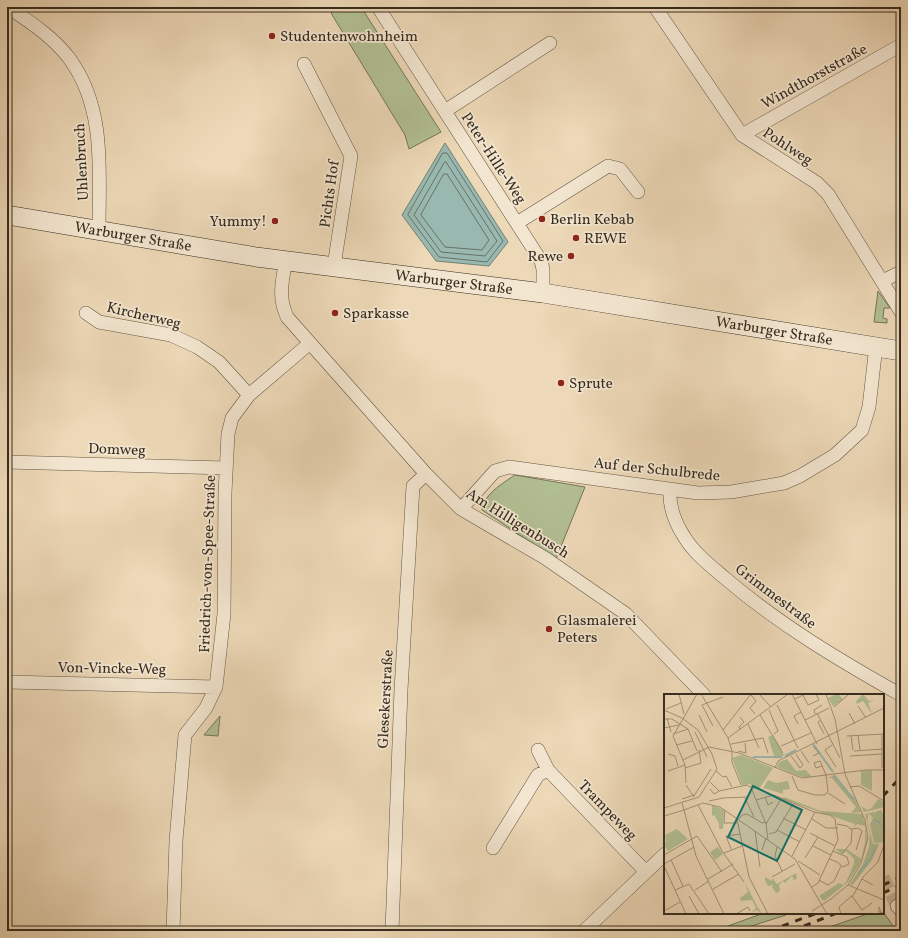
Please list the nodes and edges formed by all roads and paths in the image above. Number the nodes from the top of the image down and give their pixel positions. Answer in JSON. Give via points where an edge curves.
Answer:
{"nodes":[{"id":1,"x":8,"y":7,"type":"edge"},
{"id":2,"x":378,"y":7,"type":"edge"},
{"id":3,"x":655,"y":7,"type":"edge"},
{"id":4,"x":550,"y":43,"type":"dead end"},
{"id":5,"x":901,"y":45,"type":"edge"},
{"id":6,"x":304,"y":64,"type":"dead end"},
{"id":7,"x":445,"y":111,"type":"junction"},
{"id":8,"x":742,"y":135,"type":"junction"},
{"id":9,"x":638,"y":192,"type":"dead end"},
{"id":10,"x":7,"y":215,"type":"edge"},
{"id":11,"x":517,"y":223,"type":"junction"},
{"id":12,"x":99,"y":229,"type":"junction"},
{"id":13,"x":286,"y":260,"type":"junction"},
{"id":14,"x":334,"y":266,"type":"junction"},
{"id":15,"x":901,"y":272,"type":"edge"},
{"id":16,"x":882,"y":281,"type":"junction"},
{"id":17,"x":543,"y":293,"type":"junction"},
{"id":18,"x":901,"y":312,"type":"edge"},
{"id":19,"x":86,"y":313,"type":"dead end"},
{"id":20,"x":310,"y":343,"type":"junction"},
{"id":21,"x":876,"y":346,"type":"junction"},
{"id":22,"x":901,"y":351,"type":"edge"},
{"id":23,"x":250,"y":395,"type":"junction"},
{"id":24,"x":7,"y":462,"type":"edge"},
{"id":25,"x":226,"y":468,"type":"junction"},
{"id":26,"x":426,"y":474,"type":"junction"},
{"id":27,"x":670,"y":490,"type":"junction"},
{"id":28,"x":461,"y":509,"type":"junction"},
{"id":29,"x":7,"y":682,"type":"edge"},
{"id":30,"x":216,"y":687,"type":"junction"},
{"id":31,"x":703,"y":694,"type":"edge"},
{"id":32,"x":901,"y":695,"type":"edge"},
{"id":33,"x":538,"y":750,"type":"dead end"},
{"id":34,"x":548,"y":770,"type":"junction"},
{"id":35,"x":493,"y":848,"type":"dead end"},
{"id":36,"x":664,"y":855,"type":"edge"},
{"id":37,"x":646,"y":872,"type":"junction"},
{"id":38,"x":173,"y":931,"type":"edge"},
{"id":39,"x":392,"y":931,"type":"edge"},
{"id":40,"x":584,"y":931,"type":"edge"}],
"edges":[{"from":1,"to":12,"type":"street","name":"Uhlenbruch","via":[[46,34],[65,53],[87,91],[95,115],[99,146]]},
{"from":2,"to":7,"type":"street","name":"Peter-Hille-Weg"},
{"from":3,"to":8,"type":"street","name":"Pohlweg"},
{"from":4,"to":7,"type":"street","name":"Peter-Hille-Weg"},
{"from":5,"to":8,"type":"street","name":"Windthorststraße"},
{"from":6,"to":14,"type":"street","name":"Pichts Hof","via":[[351,156]]},
{"from":7,"to":11,"type":"street","name":"Peter-Hille-Weg"},
{"from":8,"to":16,"type":"street","name":"Pohlweg","via":[[817,183],[828,194]]},
{"from":9,"to":11,"type":"street","name":"Peter-Hille-Weg","via":[[620,169],[608,166]]},
{"from":10,"to":12,"type":"main road","name":"Warburger Straße"},
{"from":11,"to":17,"type":"street","name":"Peter-Hille-Weg","via":[[541,261]]},
{"from":12,"to":13,"type":"main road","name":"Warburger Straße"},
{"from":13,"to":14,"type":"main road","name":"Warburger Straße"},
{"from":13,"to":20,"type":"street","name":"Am Hilligenbusch","via":[[282,305],[287,317]]},
{"from":14,"to":17,"type":"main road","name":"Warburger Straße"},
{"from":15,"to":16,"type":"street"},
{"from":16,"to":18,"type":"street","name":"Pohlweg"},
{"from":17,"to":21,"type":"main road","name":"Warburger Straße"},
{"from":19,"to":23,"type":"street","name":"Kircherweg","via":[[99,322],[171,335],[198,347],[219,362]]},
{"from":20,"to":23,"type":"street","name":"Friedrich-von-Spee-Straße"},
{"from":20,"to":26,"type":"street","name":"Am Hilligenbusch"},
{"from":21,"to":22,"type":"main road","name":"Warburger Straße"},
{"from":21,"to":27,"type":"street","name":"Auf der Schulbrede","via":[[869,407],[862,430],[835,455],[800,476],[774,485],[713,493]]},
{"from":23,"to":25,"type":"street","name":"Friedrich-von-Spee-Straße","via":[[232,418],[228,434]]},
{"from":24,"to":25,"type":"street","name":"Domweg"},
{"from":25,"to":30,"type":"street","name":"Friedrich-von-Spee-Straße","via":[[224,614]]},
{"from":26,"to":28,"type":"street","name":"Am Hilligenbusch"},
{"from":26,"to":39,"type":"street","name":"Glesekerstraße","via":[[413,486],[401,690]]},
{"from":27,"to":28,"type":"street","name":"Auf der Schulbrede","via":[[509,467],[496,471]]},
{"from":27,"to":32,"type":"street","name":"Grimmestraße","via":[[669,503],[674,516],[685,539],[701,558],[785,625],[838,660]]},
{"from":28,"to":31,"type":"street","name":"Am Hilligenbusch","via":[[545,558],[626,614]]},
{"from":29,"to":30,"type":"street","name":"Von-Vincke-Weg"},
{"from":30,"to":38,"type":"street","name":"Friedrich-von-Spee-Straße","via":[[206,708],[185,735],[176,841]]},
{"from":33,"to":34,"type":"street","name":"Trampeweg"},
{"from":34,"to":35,"type":"street","via":[[538,774]]},
{"from":34,"to":37,"type":"street","name":"Trampeweg"},
{"from":36,"to":37,"type":"street"},
{"from":37,"to":40,"type":"street"}]}
